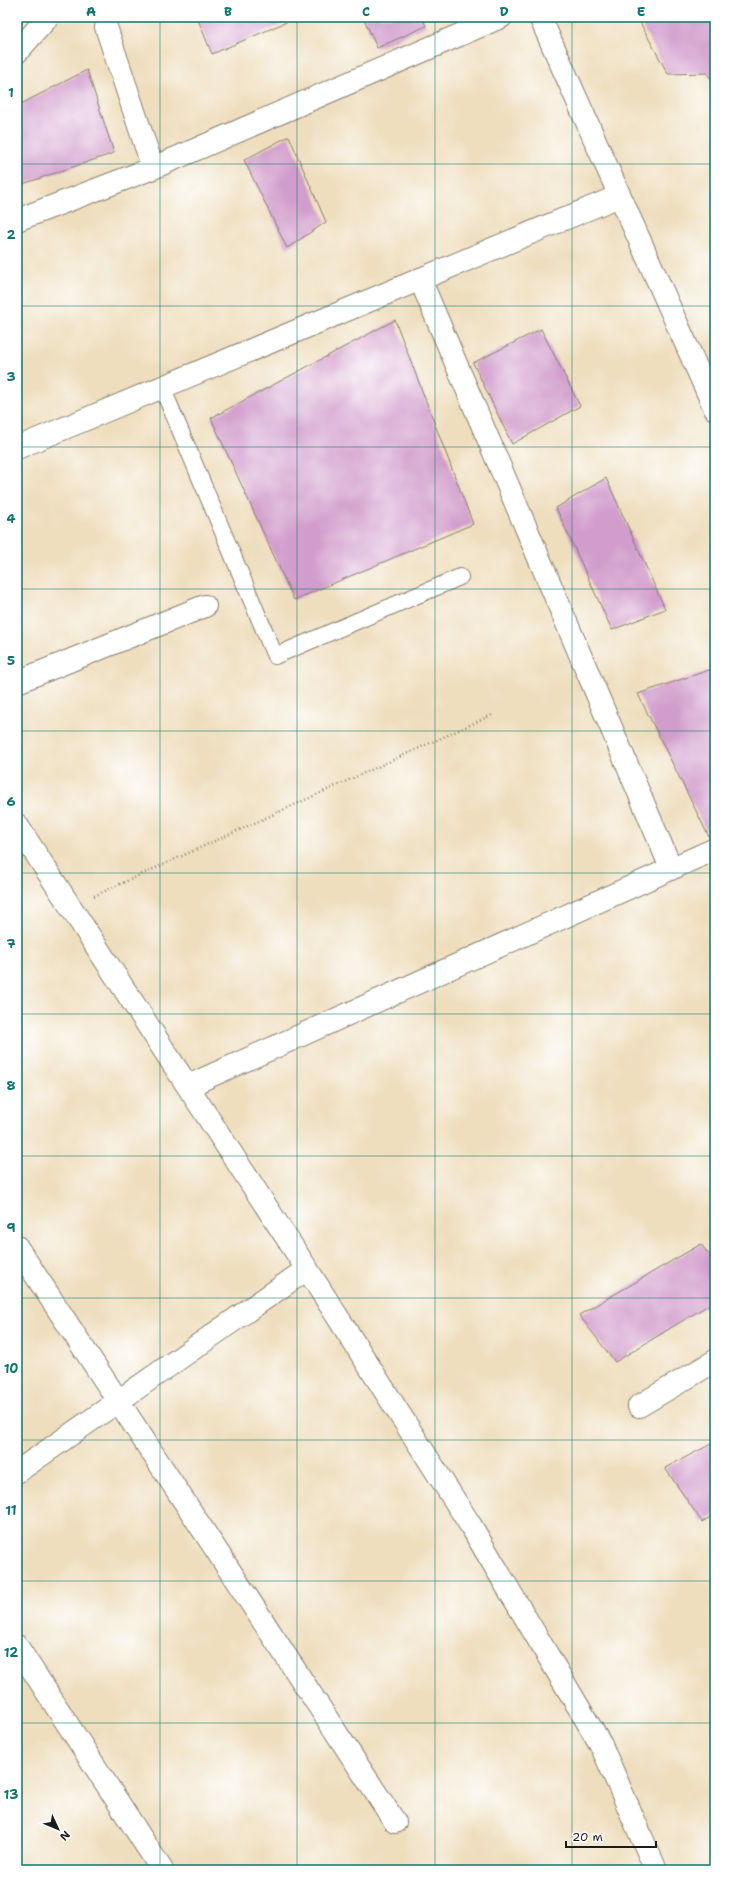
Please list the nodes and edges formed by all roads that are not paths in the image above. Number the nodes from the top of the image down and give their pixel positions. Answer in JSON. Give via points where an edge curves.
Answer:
{"nodes":[{"id":1,"x":48,"y":17,"type":"edge"},
{"id":2,"x":501,"y":17,"type":"edge"},
{"id":3,"x":540,"y":17,"type":"edge"},
{"id":4,"x":106,"y":27,"type":"dead end"},
{"id":5,"x":17,"y":52,"type":"edge"},
{"id":6,"x":153,"y":168,"type":"junction"},
{"id":7,"x":619,"y":196,"type":"junction"},
{"id":8,"x":17,"y":220,"type":"edge"},
{"id":9,"x":420,"y":279,"type":"junction"},
{"id":10,"x":162,"y":387,"type":"junction"},
{"id":11,"x":715,"y":410,"type":"edge"},
{"id":12,"x":17,"y":448,"type":"edge"},
{"id":13,"x":460,"y":577,"type":"dead end"},
{"id":14,"x":205,"y":606,"type":"dead end"},
{"id":15,"x":17,"y":682,"type":"edge"},
{"id":16,"x":17,"y":825,"type":"edge"},
{"id":17,"x":715,"y":849,"type":"edge"},
{"id":18,"x":671,"y":868,"type":"junction"},
{"id":19,"x":188,"y":1086,"type":"junction"},
{"id":20,"x":17,"y":1247,"type":"edge"},
{"id":21,"x":307,"y":1269,"type":"junction"},
{"id":22,"x":715,"y":1362,"type":"edge"},
{"id":23,"x":118,"y":1401,"type":"junction"},
{"id":24,"x":639,"y":1406,"type":"dead end"},
{"id":25,"x":17,"y":1472,"type":"edge"},
{"id":26,"x":17,"y":1646,"type":"edge"},
{"id":27,"x":395,"y":1822,"type":"dead end"},
{"id":28,"x":162,"y":1870,"type":"edge"},
{"id":29,"x":656,"y":1870,"type":"edge"}],
"edges":[{"from":1,"to":5,"type":"street"},
{"from":2,"to":6,"type":"street"},
{"from":3,"to":7,"type":"street"},
{"from":4,"to":6,"type":"street"},
{"from":6,"to":8,"type":"street"},
{"from":7,"to":9,"type":"street"},
{"from":7,"to":11,"type":"street"},
{"from":9,"to":10,"type":"street"},
{"from":9,"to":18,"type":"street"},
{"from":10,"to":12,"type":"street"},
{"from":10,"to":13,"type":"lane","via":[[275,656]]},
{"from":14,"to":15,"type":"street"},
{"from":16,"to":19,"type":"street"},
{"from":17,"to":18,"type":"street"},
{"from":18,"to":19,"type":"street"},
{"from":19,"to":21,"type":"street"},
{"from":20,"to":23,"type":"street"},
{"from":21,"to":23,"type":"street"},
{"from":21,"to":29,"type":"street","via":[[471,1526],[601,1745]]},
{"from":22,"to":24,"type":"street"},
{"from":23,"to":25,"type":"street"},
{"from":23,"to":27,"type":"street"},
{"from":26,"to":28,"type":"street"}]}
